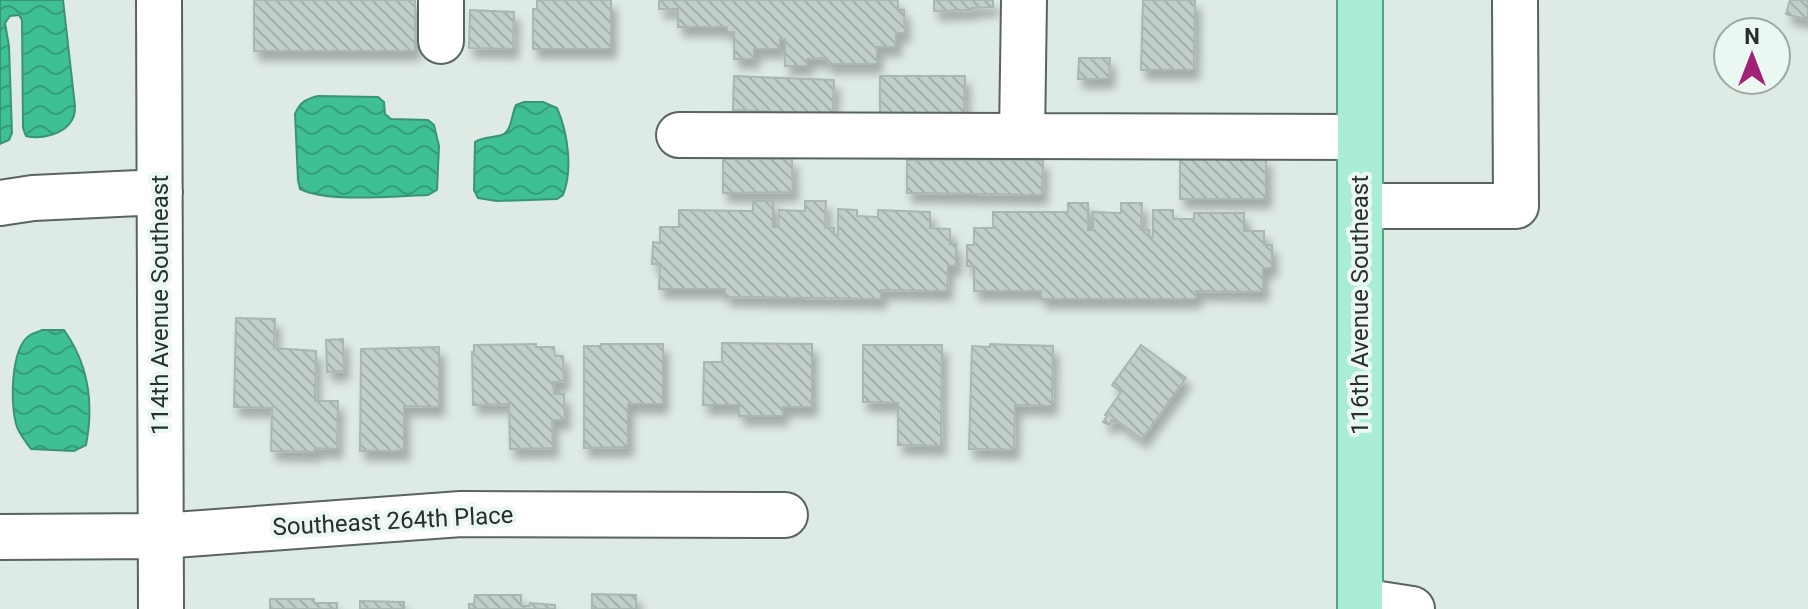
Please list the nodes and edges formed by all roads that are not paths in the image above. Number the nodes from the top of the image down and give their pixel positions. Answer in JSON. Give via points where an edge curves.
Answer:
{"nodes":[{"id":1,"x":159,"y":0,"type":"edge"},
{"id":2,"x":1024,"y":0,"type":"edge"},
{"id":3,"x":1360,"y":0,"type":"edge"},
{"id":4,"x":1515,"y":0,"type":"edge"},
{"id":5,"x":679,"y":135,"type":"dead end"},
{"id":6,"x":1022,"y":136,"type":"junction"},
{"id":7,"x":1360,"y":137,"type":"junction"},
{"id":8,"x":160,"y":192,"type":"junction"},
{"id":9,"x":0,"y":203,"type":"edge"},
{"id":10,"x":1360,"y":206,"type":"junction"},
{"id":11,"x":785,"y":515,"type":"dead end"},
{"id":12,"x":161,"y":536,"type":"junction"},
{"id":13,"x":0,"y":537,"type":"edge"},
{"id":14,"x":1360,"y":605,"type":"edge"},
{"id":15,"x":161,"y":609,"type":"edge"},
{"id":16,"x":1412,"y":609,"type":"edge"}],
"edges":[{"from":1,"to":8,"type":"street","name":"114th Avenue Southeast"},
{"from":2,"to":6,"type":"street"},
{"from":3,"to":7,"type":"main road","name":"116th Avenue Southeast"},
{"from":4,"to":10,"type":"street","via":[[1516,206]]},
{"from":5,"to":6,"type":"street"},
{"from":6,"to":7,"type":"street"},
{"from":7,"to":10,"type":"main road","name":"116th Avenue Southeast"},
{"from":8,"to":9,"type":"street"},
{"from":8,"to":12,"type":"street","name":"114th Avenue Southeast"},
{"from":10,"to":14,"type":"main road","name":"116th Avenue Southeast"},
{"from":11,"to":12,"type":"street","name":"Southeast 264th Place","via":[[461,514]]},
{"from":12,"to":13,"type":"street","name":"Southeast 264th Place"},
{"from":12,"to":15,"type":"street","name":"114th Avenue Southeast"},
{"from":14,"to":16,"type":"street"}]}
